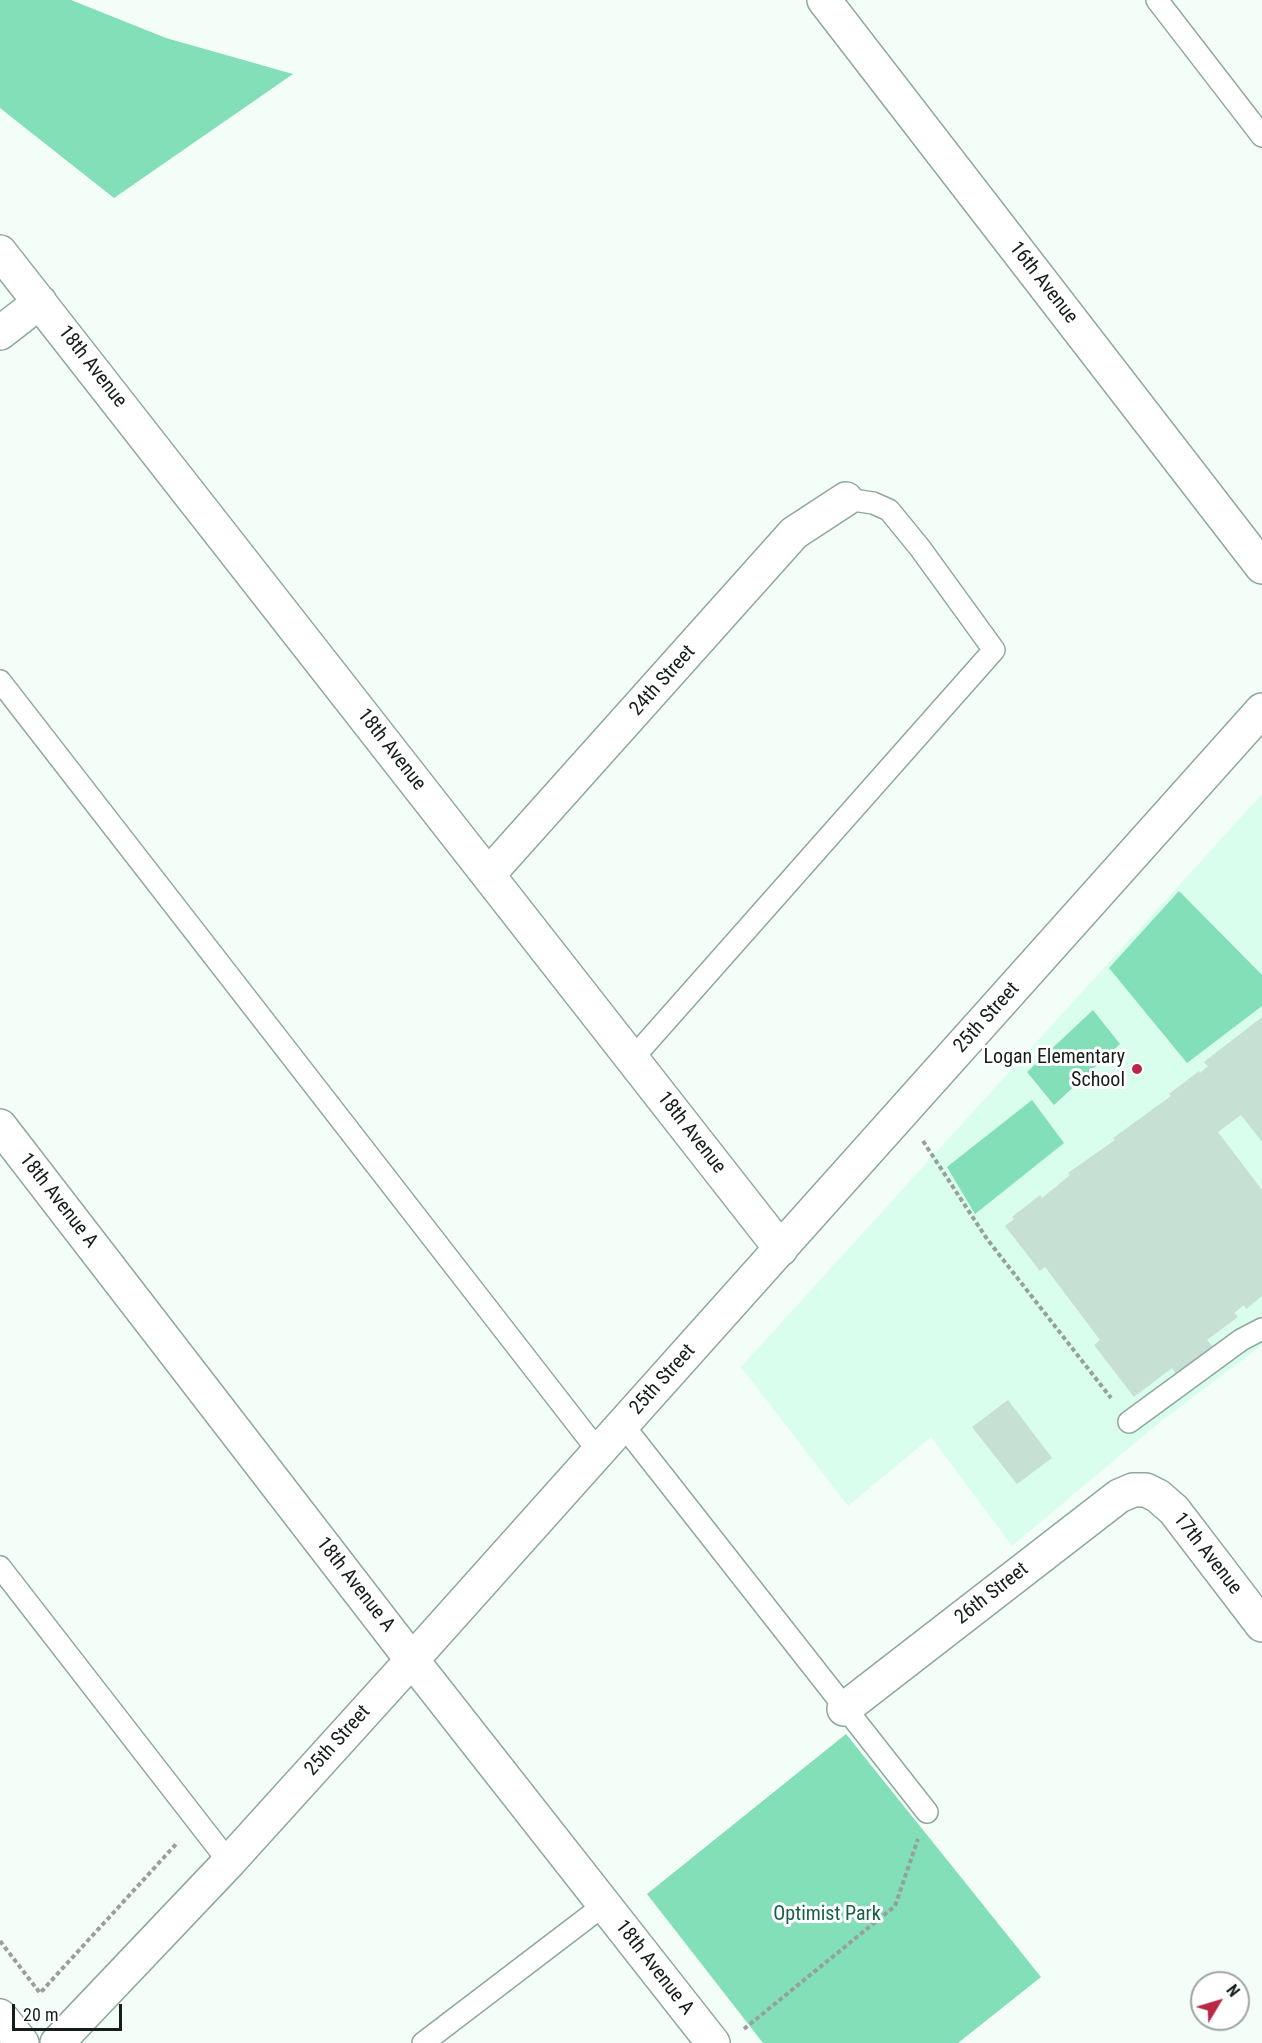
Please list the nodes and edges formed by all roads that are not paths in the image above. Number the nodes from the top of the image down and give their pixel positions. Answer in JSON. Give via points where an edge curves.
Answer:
{"nodes":[{"id":1,"x":824,"y":0,"type":"edge"},
{"id":2,"x":1157,"y":0,"type":"edge"},
{"id":3,"x":1262,"y":136,"type":"edge"},
{"id":4,"x":0,"y":252,"type":"edge"},
{"id":5,"x":40,"y":302,"type":"junction"},
{"id":6,"x":0,"y":333,"type":"edge"},
{"id":7,"x":846,"y":499,"type":"joint"},
{"id":8,"x":1262,"y":567,"type":"edge"},
{"id":9,"x":0,"y":681,"type":"edge"},
{"id":10,"x":1262,"y":710,"type":"edge"},
{"id":11,"x":488,"y":875,"type":"junction"},
{"id":12,"x":633,"y":1058,"type":"junction"},
{"id":13,"x":0,"y":1126,"type":"edge"},
{"id":14,"x":781,"y":1249,"type":"junction"},
{"id":15,"x":1262,"y":1329,"type":"edge"},
{"id":16,"x":1129,"y":1422,"type":"road end"},
{"id":17,"x":623,"y":1425,"type":"junction"},
{"id":18,"x":599,"y":1452,"type":"junction"},
{"id":19,"x":1146,"y":1490,"type":"joint"},
{"id":20,"x":0,"y":1567,"type":"edge"},
{"id":21,"x":1262,"y":1625,"type":"edge"},
{"id":22,"x":412,"y":1659,"type":"junction"},
{"id":23,"x":844,"y":1709,"type":"junction"},
{"id":24,"x":927,"y":1812,"type":"road end"},
{"id":25,"x":229,"y":1862,"type":"junction"},
{"id":26,"x":604,"y":1905,"type":"junction"},
{"id":27,"x":0,"y":2016,"type":"edge"},
{"id":28,"x":728,"y":2037,"type":"edge"},
{"id":29,"x":21,"y":2043,"type":"edge"},
{"id":30,"x":57,"y":2043,"type":"edge"},
{"id":31,"x":423,"y":2043,"type":"edge"}],
"edges":[{"from":1,"to":8,"type":"street","name":"16th Avenue"},
{"from":2,"to":3,"type":"lane"},
{"from":4,"to":5,"type":"street","name":"18th Avenue"},
{"from":5,"to":6,"type":"street"},
{"from":5,"to":11,"type":"street","name":"18th Avenue"},
{"from":7,"to":11,"type":"street","name":"24th Street","via":[[794,533]]},
{"from":7,"to":12,"type":"lane","via":[[889,510],[994,650]]},
{"from":9,"to":18,"type":"lane"},
{"from":10,"to":14,"type":"street","name":"25th Street"},
{"from":11,"to":12,"type":"street","name":"18th Avenue"},
{"from":12,"to":14,"type":"street","name":"18th Avenue"},
{"from":13,"to":22,"type":"street","name":"18th Avenue A"},
{"from":14,"to":17,"type":"street","name":"25th Street"},
{"from":15,"to":16,"type":"lane"},
{"from":17,"to":18,"type":"street","name":"25th Street"},
{"from":17,"to":23,"type":"lane"},
{"from":18,"to":22,"type":"street","name":"25th Street"},
{"from":19,"to":21,"type":"street","name":"17th Avenue","via":[[1174,1510]]},
{"from":19,"to":23,"type":"street","name":"26th Street","via":[[1119,1496]]},
{"from":20,"to":25,"type":"lane"},
{"from":22,"to":25,"type":"street","name":"25th Street"},
{"from":22,"to":26,"type":"street","name":"18th Avenue A"},
{"from":23,"to":24,"type":"lane"},
{"from":25,"to":30,"type":"street","name":"25th Street"},
{"from":26,"to":28,"type":"street","name":"18th Avenue A"},
{"from":26,"to":31,"type":"lane"},
{"from":27,"to":29,"type":"street"}]}
